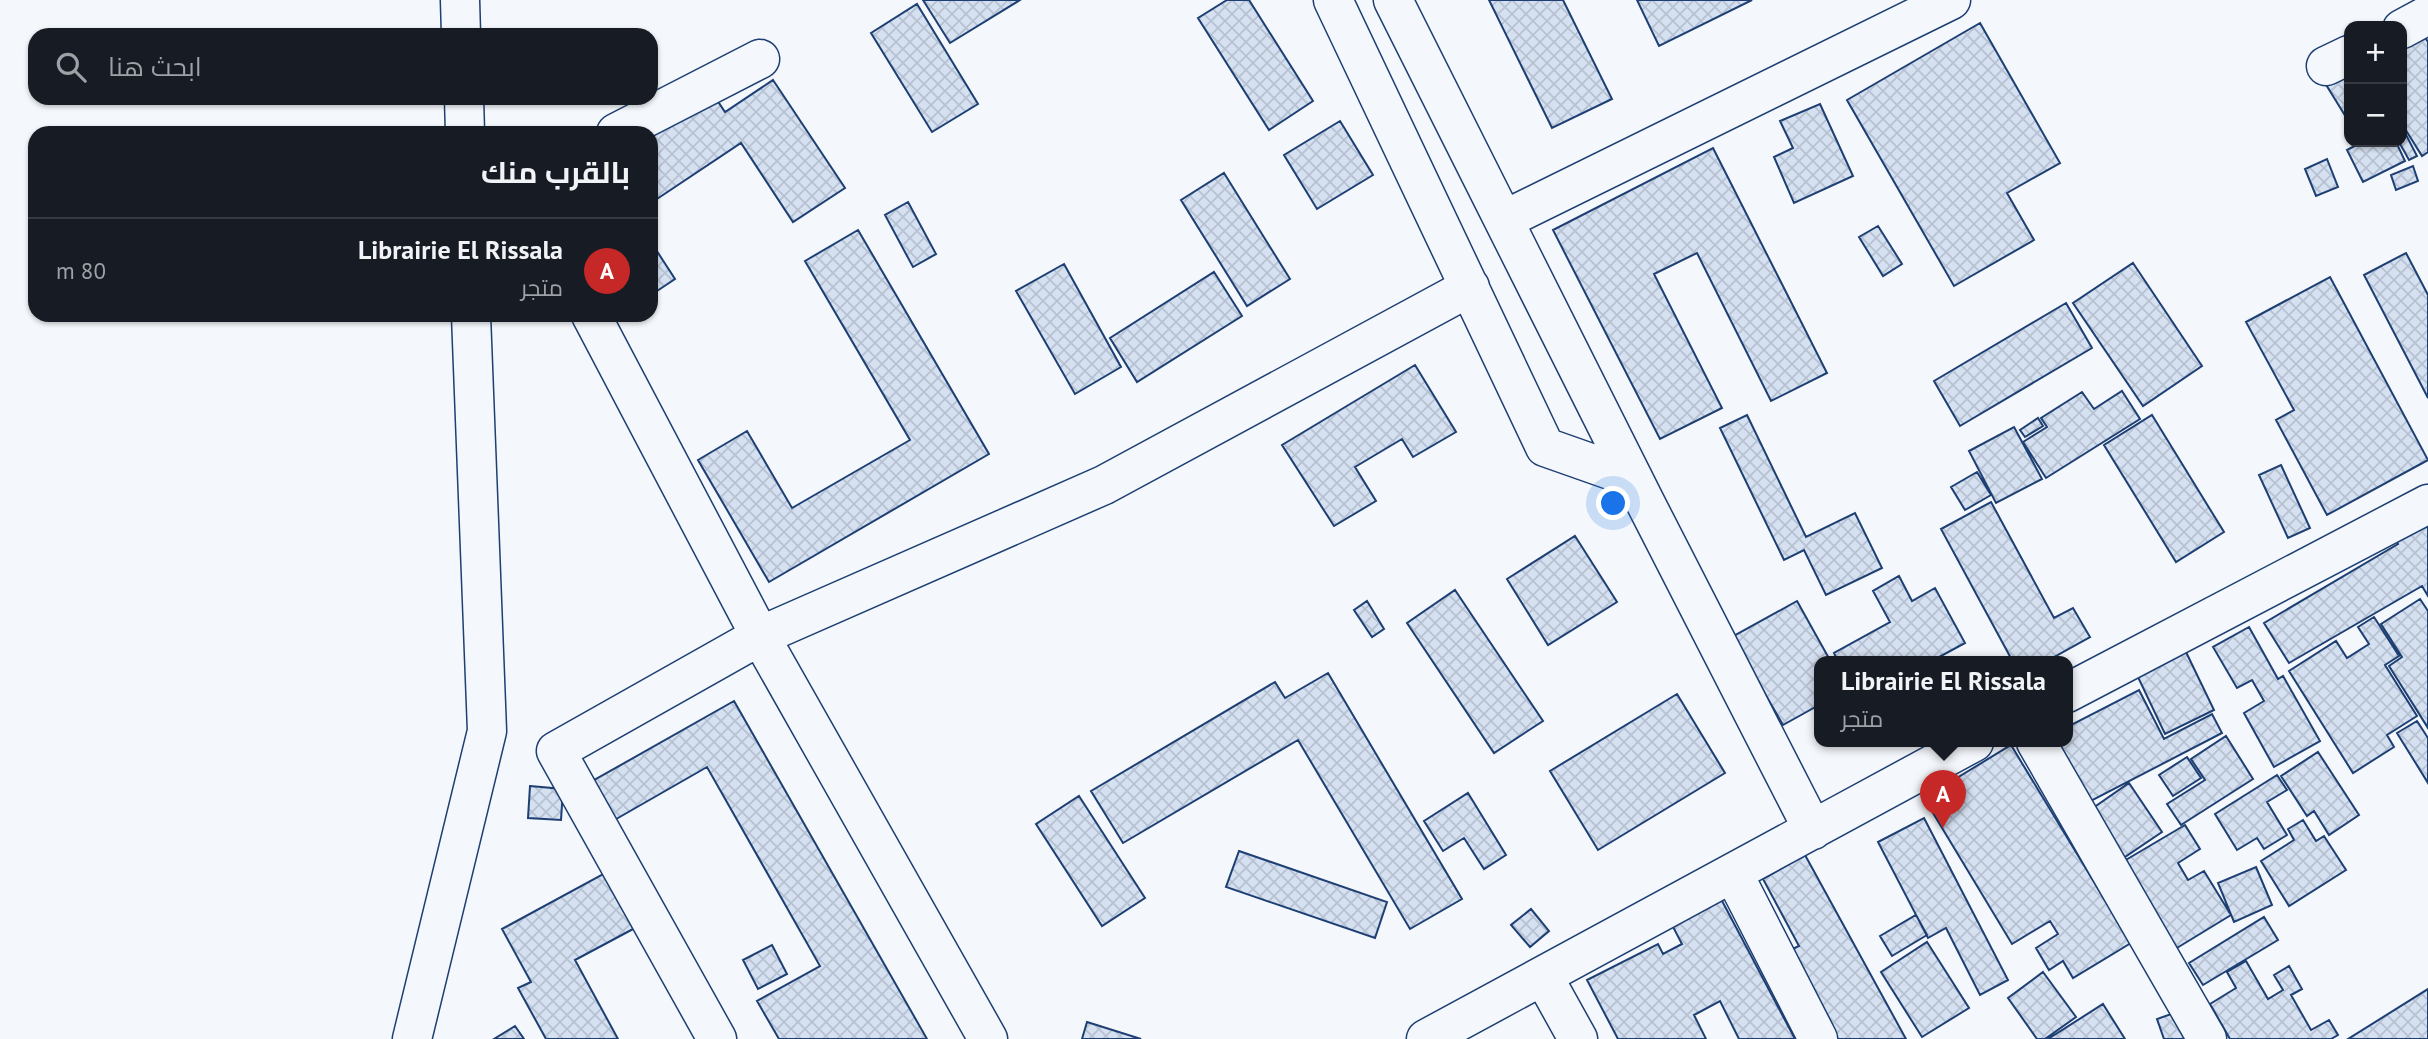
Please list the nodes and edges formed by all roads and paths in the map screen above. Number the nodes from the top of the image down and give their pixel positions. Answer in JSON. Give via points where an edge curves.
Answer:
{"nodes":[{"id":1,"x":460,"y":0,"type":"edge"},
{"id":2,"x":1333,"y":0,"type":"edge"},
{"id":3,"x":1393,"y":0,"type":"edge"},
{"id":4,"x":1951,"y":0,"type":"edge"},
{"id":5,"x":2428,"y":15,"type":"edge"},
{"id":6,"x":2407,"y":26,"type":"edge"},
{"id":7,"x":461,"y":28,"type":"edge"},
{"id":8,"x":760,"y":59,"type":"dead end"},
{"id":9,"x":464,"y":105,"type":"edge"},
{"id":10,"x":465,"y":126,"type":"edge"},
{"id":11,"x":630,"y":126,"type":"edge"},
{"id":12,"x":1504,"y":220,"type":"junction"},
{"id":13,"x":1470,"y":287,"type":"junction"},
{"id":14,"x":471,"y":322,"type":"edge"},
{"id":15,"x":596,"y":322,"type":"edge"},
{"id":16,"x":1633,"y":478,"type":"junction"},
{"id":17,"x":2428,"y":504,"type":"edge"},
{"id":18,"x":760,"y":636,"type":"junction"},
{"id":19,"x":2073,"y":690,"type":"edge"},
{"id":20,"x":1965,"y":747,"type":"edge"},
{"id":21,"x":2039,"y":747,"type":"edge"},
{"id":22,"x":1813,"y":830,"type":"junction"},
{"id":23,"x":1733,"y":873,"type":"junction"},
{"id":24,"x":1544,"y":976,"type":"junction"},
{"id":25,"x":412,"y":1039,"type":"edge"},
{"id":26,"x":717,"y":1039,"type":"edge"},
{"id":27,"x":988,"y":1039,"type":"edge"},
{"id":28,"x":1426,"y":1039,"type":"edge"},
{"id":29,"x":1578,"y":1039,"type":"edge"},
{"id":30,"x":1818,"y":1039,"type":"edge"},
{"id":31,"x":2207,"y":1039,"type":"edge"}],
"edges":[{"from":1,"to":7,"type":"street"},
{"from":2,"to":13,"type":"street"},
{"from":3,"to":12,"type":"street"},
{"from":4,"to":12,"type":"street"},
{"from":5,"to":6,"type":"street"},
{"from":8,"to":11,"type":"street"},
{"from":9,"to":10,"type":"street"},
{"from":12,"to":16,"type":"street"},
{"from":13,"to":16,"type":"street","via":[[1545,447]]},
{"from":13,"to":18,"type":"street","via":[[1104,485]]},
{"from":14,"to":25,"type":"street","via":[[487,731]]},
{"from":15,"to":18,"type":"street"},
{"from":16,"to":22,"type":"street"},
{"from":17,"to":19,"type":"street"},
{"from":18,"to":26,"type":"street","via":[[556,751]]},
{"from":18,"to":27,"type":"street"},
{"from":20,"to":22,"type":"street"},
{"from":21,"to":31,"type":"street"},
{"from":22,"to":23,"type":"street"},
{"from":23,"to":24,"type":"street"},
{"from":23,"to":30,"type":"street"},
{"from":24,"to":28,"type":"street"},
{"from":24,"to":29,"type":"street"}]}
